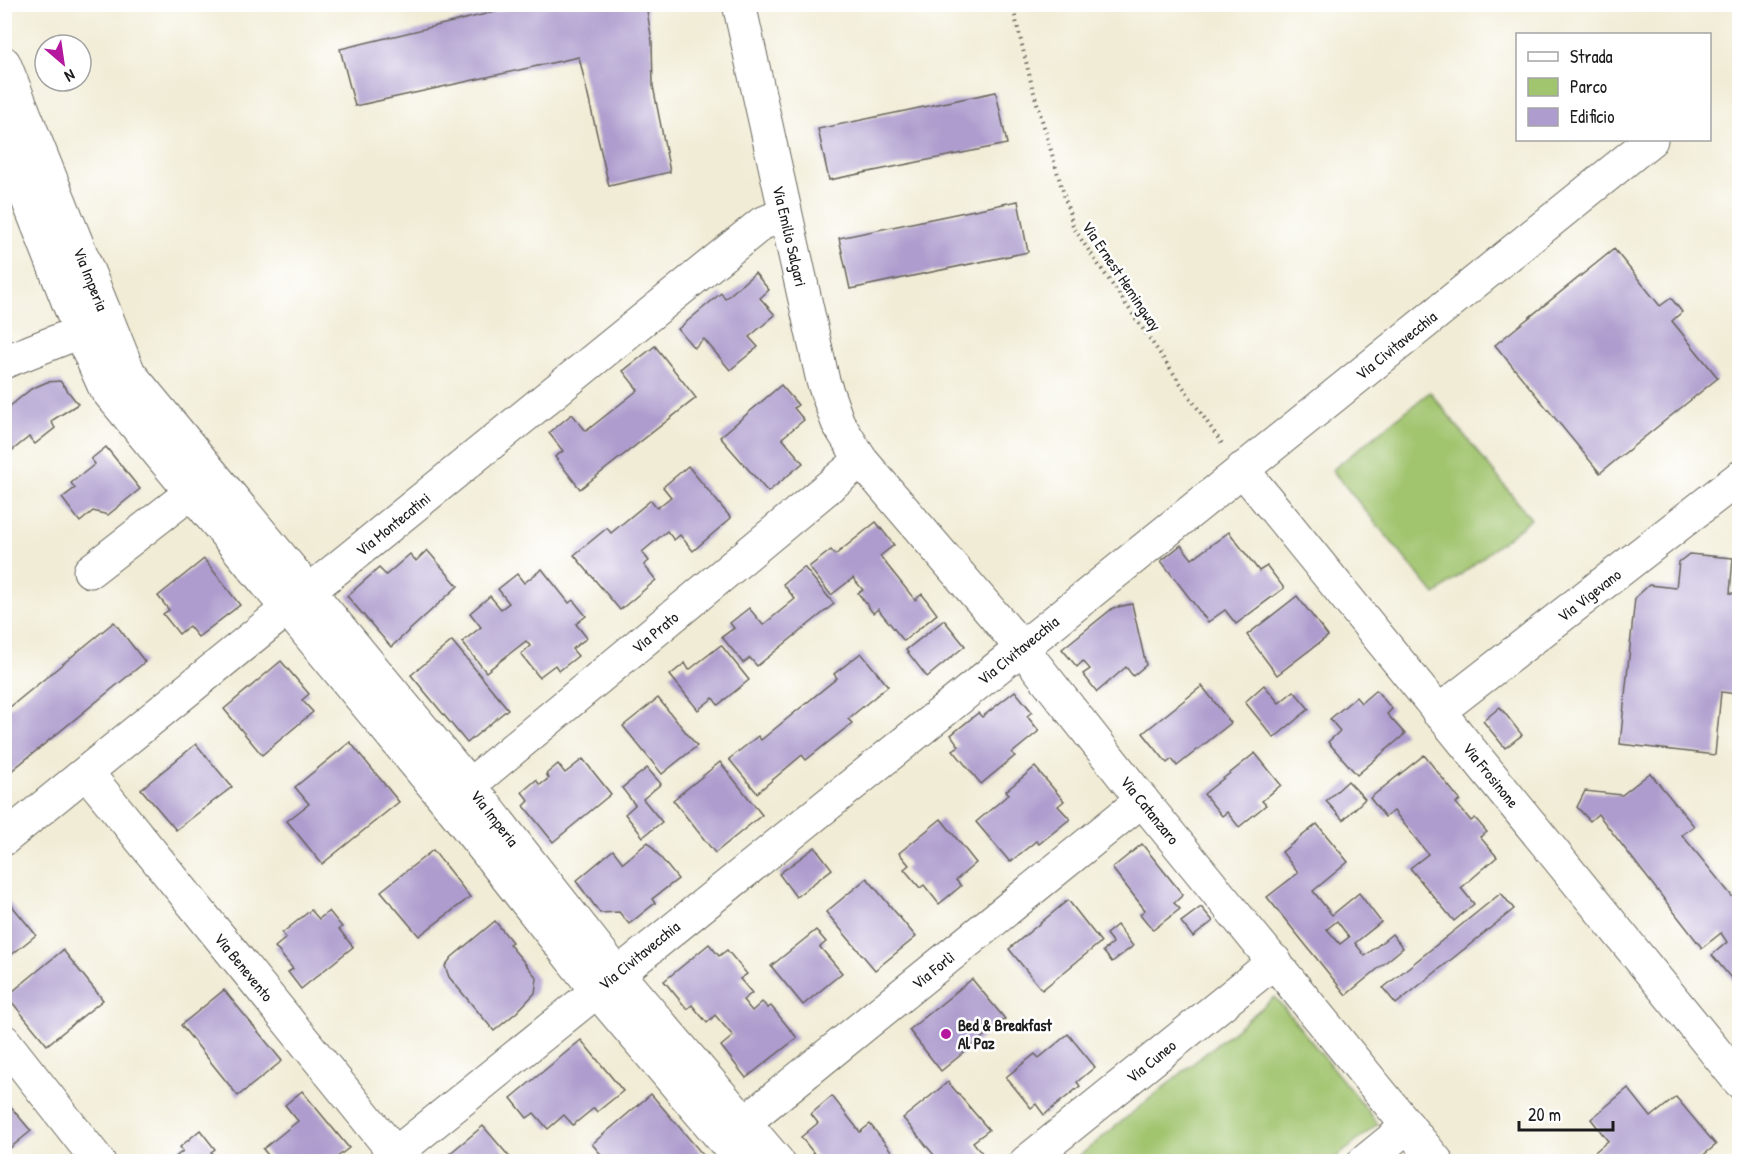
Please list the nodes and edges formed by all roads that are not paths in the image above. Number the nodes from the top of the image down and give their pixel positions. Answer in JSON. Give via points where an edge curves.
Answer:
{"nodes":[{"id":1,"x":739,"y":4,"type":"edge"},
{"id":2,"x":4,"y":63,"type":"edge"},
{"id":3,"x":4,"y":139,"type":"edge"},
{"id":4,"x":1650,"y":141,"type":"edge"},
{"id":5,"x":785,"y":214,"type":"junction"},
{"id":6,"x":80,"y":333,"type":"junction"},
{"id":7,"x":4,"y":362,"type":"edge"},
{"id":8,"x":861,"y":460,"type":"junction"},
{"id":9,"x":1242,"y":470,"type":"junction"},
{"id":10,"x":1740,"y":477,"type":"edge"},
{"id":11,"x":203,"y":482,"type":"junction"},
{"id":12,"x":90,"y":571,"type":"dead end"},
{"id":13,"x":300,"y":600,"type":"junction"},
{"id":14,"x":1021,"y":647,"type":"junction"},
{"id":15,"x":1438,"y":712,"type":"junction"},
{"id":16,"x":87,"y":772,"type":"junction"},
{"id":17,"x":459,"y":794,"type":"junction"},
{"id":18,"x":1142,"y":800,"type":"junction"},
{"id":19,"x":4,"y":839,"type":"edge"},
{"id":20,"x":1275,"y":961,"type":"junction"},
{"id":21,"x":606,"y":981,"type":"junction"},
{"id":22,"x":4,"y":1041,"type":"edge"},
{"id":23,"x":1740,"y":1082,"type":"edge"},
{"id":24,"x":1408,"y":1126,"type":"junction"},
{"id":25,"x":737,"y":1141,"type":"edge"},
{"id":26,"x":394,"y":1159,"type":"edge"},
{"id":27,"x":99,"y":1161,"type":"edge"},
{"id":28,"x":778,"y":1161,"type":"edge"},
{"id":29,"x":1026,"y":1161,"type":"edge"},
{"id":30,"x":1364,"y":1161,"type":"edge"},
{"id":31,"x":1437,"y":1161,"type":"edge"}],
"edges":[{"from":1,"to":5,"type":"street","name":"Via Emilio Salgari"},
{"from":2,"to":11,"type":"street","name":"Via Imperia","via":[[129,374]]},
{"from":3,"to":6,"type":"street","name":"Via Imperia"},
{"from":4,"to":9,"type":"street","name":"Via Civitavecchia"},
{"from":5,"to":8,"type":"street","name":"Via Emilio Salgari","via":[[823,381],[838,423]]},
{"from":5,"to":13,"type":"street","name":"Via Montecatini","via":[[761,224]]},
{"from":6,"to":7,"type":"street"},
{"from":6,"to":11,"type":"street","name":"Via Imperia","via":[[105,388]]},
{"from":8,"to":14,"type":"street","name":"Via Catanzaro"},
{"from":8,"to":17,"type":"street","name":"Via Prato"},
{"from":9,"to":14,"type":"street","name":"Via Civitavecchia"},
{"from":9,"to":15,"type":"street","name":"Via Frosinone"},
{"from":10,"to":15,"type":"street","name":"Via Vigevano"},
{"from":11,"to":12,"type":"street"},
{"from":11,"to":13,"type":"street","name":"Via Imperia"},
{"from":13,"to":16,"type":"street","name":"Via Montecatini"},
{"from":13,"to":17,"type":"street","name":"Via Imperia"},
{"from":14,"to":18,"type":"street","name":"Via Catanzaro"},
{"from":14,"to":21,"type":"street","name":"Via Civitavecchia"},
{"from":15,"to":23,"type":"street","name":"Via Frosinone"},
{"from":16,"to":19,"type":"street","name":"Via Montecatini"},
{"from":16,"to":26,"type":"street","name":"Via Benevento"},
{"from":17,"to":21,"type":"street","name":"Via Imperia"},
{"from":18,"to":20,"type":"street","name":"Via Catanzaro"},
{"from":18,"to":25,"type":"street","name":"Via Forlì"},
{"from":20,"to":24,"type":"street","name":"Via Catanzaro"},
{"from":20,"to":29,"type":"street","name":"Via Cuneo"},
{"from":21,"to":25,"type":"street","name":"Via Imperia"},
{"from":21,"to":26,"type":"street","name":"Via Civitavecchia"},
{"from":22,"to":27,"type":"street"},
{"from":24,"to":30,"type":"street"},
{"from":24,"to":31,"type":"street","name":"Via Catanzaro"},
{"from":25,"to":28,"type":"street","name":"Via Imperia"}]}
